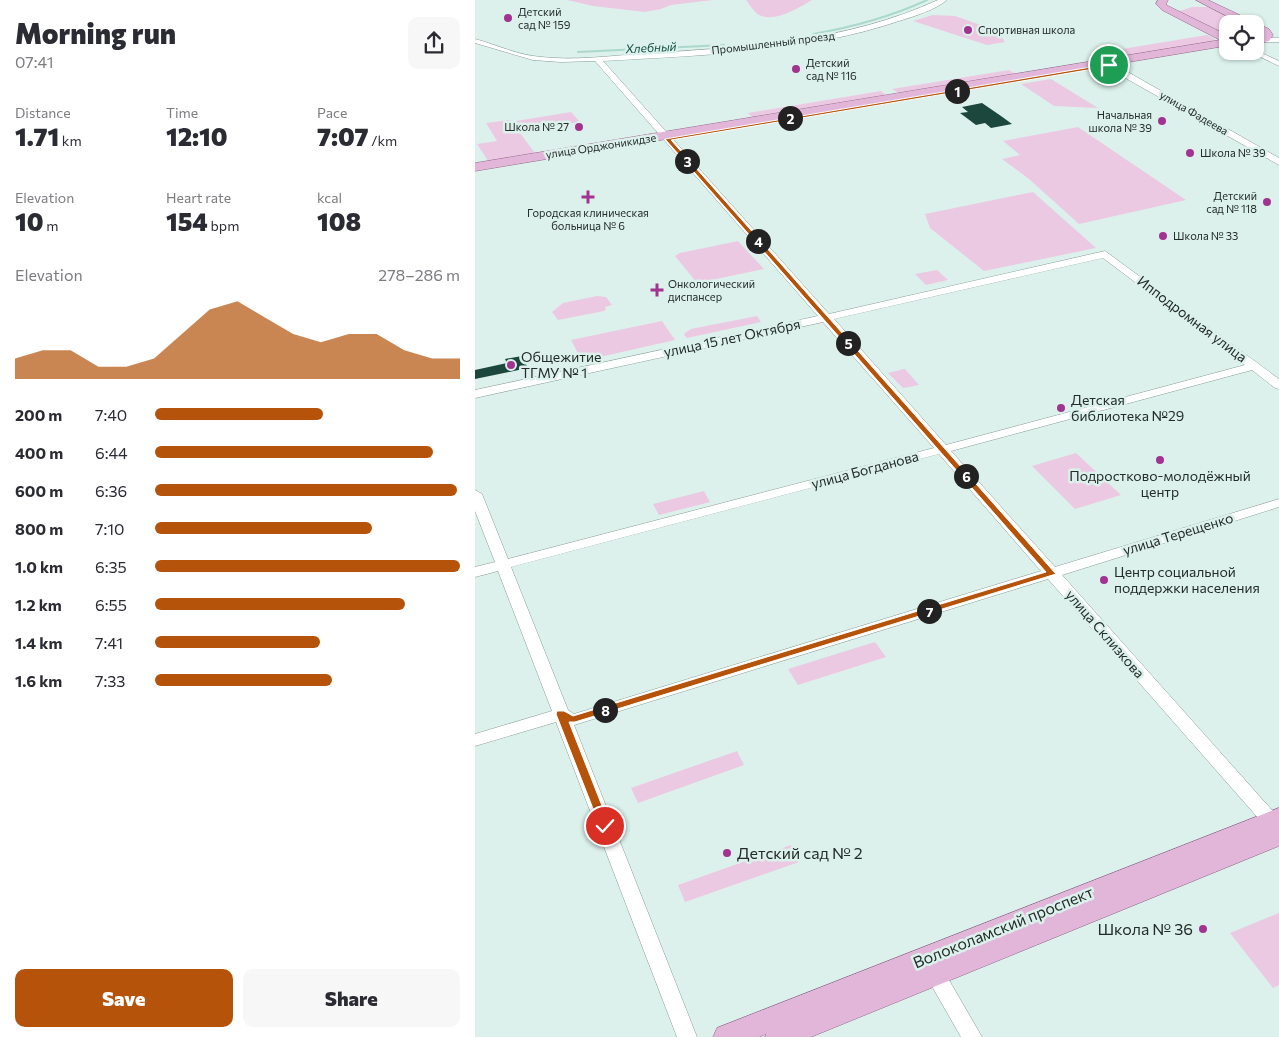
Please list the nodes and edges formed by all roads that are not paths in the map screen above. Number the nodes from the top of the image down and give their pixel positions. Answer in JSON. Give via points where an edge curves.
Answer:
{"nodes":[{"id":1,"x":944,"y":0,"type":"edge"},
{"id":2,"x":1163,"y":0,"type":"edge"},
{"id":3,"x":1193,"y":4,"type":"edge"},
{"id":4,"x":1174,"y":13,"type":"junction"},
{"id":5,"x":1231,"y":15,"type":"edge"},
{"id":6,"x":1264,"y":35,"type":"edge"},
{"id":7,"x":1219,"y":37,"type":"edge"},
{"id":8,"x":1279,"y":39,"type":"edge"},
{"id":9,"x":475,"y":40,"type":"edge"},
{"id":10,"x":1219,"y":42,"type":"edge"},
{"id":11,"x":1219,"y":44,"type":"edge"},
{"id":12,"x":1264,"y":57,"type":"edge"},
{"id":13,"x":596,"y":58,"type":"junction"},
{"id":14,"x":1279,"y":64,"type":"edge"},
{"id":15,"x":1109,"y":65,"type":"junction"},
{"id":16,"x":1015,"y":79,"type":"junction"},
{"id":17,"x":666,"y":137,"type":"junction"},
{"id":18,"x":1279,"y":162,"type":"edge"},
{"id":19,"x":475,"y":169,"type":"edge"},
{"id":20,"x":1105,"y":254,"type":"joint"},
{"id":21,"x":826,"y":318,"type":"junction"},
{"id":22,"x":1254,"y":366,"type":"junction"},
{"id":23,"x":1279,"y":385,"type":"edge"},
{"id":24,"x":475,"y":394,"type":"edge"},
{"id":25,"x":943,"y":450,"type":"junction"},
{"id":26,"x":475,"y":494,"type":"edge"},
{"id":27,"x":1279,"y":503,"type":"edge"},
{"id":28,"x":503,"y":564,"type":"junction"},
{"id":29,"x":475,"y":572,"type":"edge"},
{"id":30,"x":1052,"y":574,"type":"junction"},
{"id":31,"x":561,"y":714,"type":"junction"},
{"id":32,"x":475,"y":740,"type":"edge"},
{"id":33,"x":1277,"y":826,"type":"edge"},
{"id":34,"x":935,"y":974,"type":"junction"},
{"id":35,"x":687,"y":1037,"type":"edge"},
{"id":36,"x":727,"y":1037,"type":"edge"},
{"id":37,"x":779,"y":1037,"type":"edge"},
{"id":38,"x":972,"y":1037,"type":"edge"}],
"edges":[{"from":1,"to":13,"type":"street","name":"Промышленный проезд","via":[[900,21],[822,39]]},
{"from":2,"to":4,"type":"main road","via":[[1162,6]]},
{"from":3,"to":4,"type":"main road","via":[[1175,9]]},
{"from":3,"to":5,"type":"main road","via":[[1215,7]]},
{"from":4,"to":7,"type":"main road"},
{"from":6,"to":8,"type":"street"},
{"from":9,"to":13,"type":"street","via":[[535,58]]},
{"from":10,"to":15,"type":"main road","name":"улица Орджоникидзе"},
{"from":11,"to":16,"type":"main road","name":"улица Орджоникидзе"},
{"from":12,"to":14,"type":"street"},
{"from":13,"to":17,"type":"street","name":"улица Склизкова"},
{"from":15,"to":16,"type":"main road","name":"улица Орджоникидзе"},
{"from":15,"to":18,"type":"street","name":"улица Фадеева"},
{"from":16,"to":17,"type":"main road","name":"улица Орджоникидзе"},
{"from":17,"to":19,"type":"main road","name":"улица Орджоникидзе"},
{"from":17,"to":21,"type":"street","name":"улица Склизкова"},
{"from":20,"to":21,"type":"street","name":"улица 15 лет Октября"},
{"from":20,"to":22,"type":"street","name":"Ипподромная улица"},
{"from":21,"to":24,"type":"street","name":"улица 15 лет Октября"},
{"from":21,"to":25,"type":"street","name":"улица Склизкова"},
{"from":22,"to":23,"type":"street","name":"Ипподромная улица"},
{"from":22,"to":25,"type":"street","name":"улица Богданова"},
{"from":25,"to":28,"type":"street","name":"улица Богданова"},
{"from":25,"to":30,"type":"street","name":"улица Склизкова"},
{"from":26,"to":28,"type":"street"},
{"from":27,"to":30,"type":"street","name":"улица Терещенко"},
{"from":28,"to":29,"type":"street","name":"улица Богданова"},
{"from":28,"to":31,"type":"street"},
{"from":30,"to":31,"type":"street","name":"улица Терещенко","via":[[572,720]]},
{"from":30,"to":33,"type":"street","name":"улица Склизкова"},
{"from":31,"to":32,"type":"street","name":"улица Терещенко"},
{"from":31,"to":35,"type":"street"},
{"from":33,"to":34,"type":"main road","name":"Волоколамский проспект"},
{"from":33,"to":36,"type":"main road","name":"Волоколамский проспект"},
{"from":34,"to":37,"type":"main road","name":"Волоколамский проспект"},
{"from":34,"to":38,"type":"street"}]}
